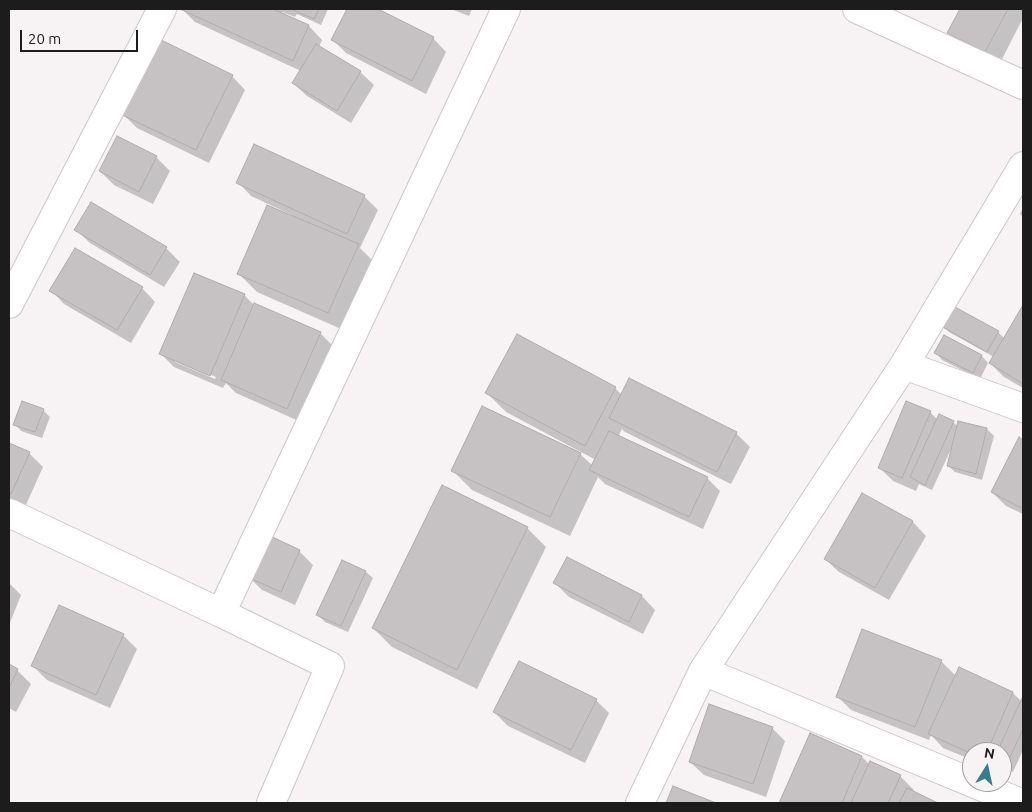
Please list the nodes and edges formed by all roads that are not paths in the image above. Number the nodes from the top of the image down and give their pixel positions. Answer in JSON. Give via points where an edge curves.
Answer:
{"nodes":[{"id":1,"x":162,"y":9,"type":"edge"},
{"id":2,"x":506,"y":9,"type":"edge"},
{"id":3,"x":857,"y":9,"type":"edge"},
{"id":4,"x":1023,"y":84,"type":"edge"},
{"id":5,"x":1023,"y":166,"type":"edge"},
{"id":6,"x":9,"y":304,"type":"edge"},
{"id":7,"x":904,"y":366,"type":"junction"},
{"id":8,"x":1023,"y":408,"type":"edge"},
{"id":9,"x":9,"y":513,"type":"edge"},
{"id":10,"x":221,"y":613,"type":"junction"},
{"id":11,"x":704,"y":671,"type":"junction"},
{"id":12,"x":271,"y":803,"type":"edge"},
{"id":13,"x":640,"y":803,"type":"edge"},
{"id":14,"x":1021,"y":803,"type":"edge"}],
"edges":[{"from":1,"to":6,"type":"street"},
{"from":2,"to":10,"type":"street"},
{"from":3,"to":4,"type":"street"},
{"from":5,"to":7,"type":"street"},
{"from":7,"to":8,"type":"street"},
{"from":7,"to":11,"type":"street"},
{"from":9,"to":10,"type":"street"},
{"from":10,"to":12,"type":"street","via":[[330,666]]},
{"from":11,"to":13,"type":"street"},
{"from":11,"to":14,"type":"street"}]}
